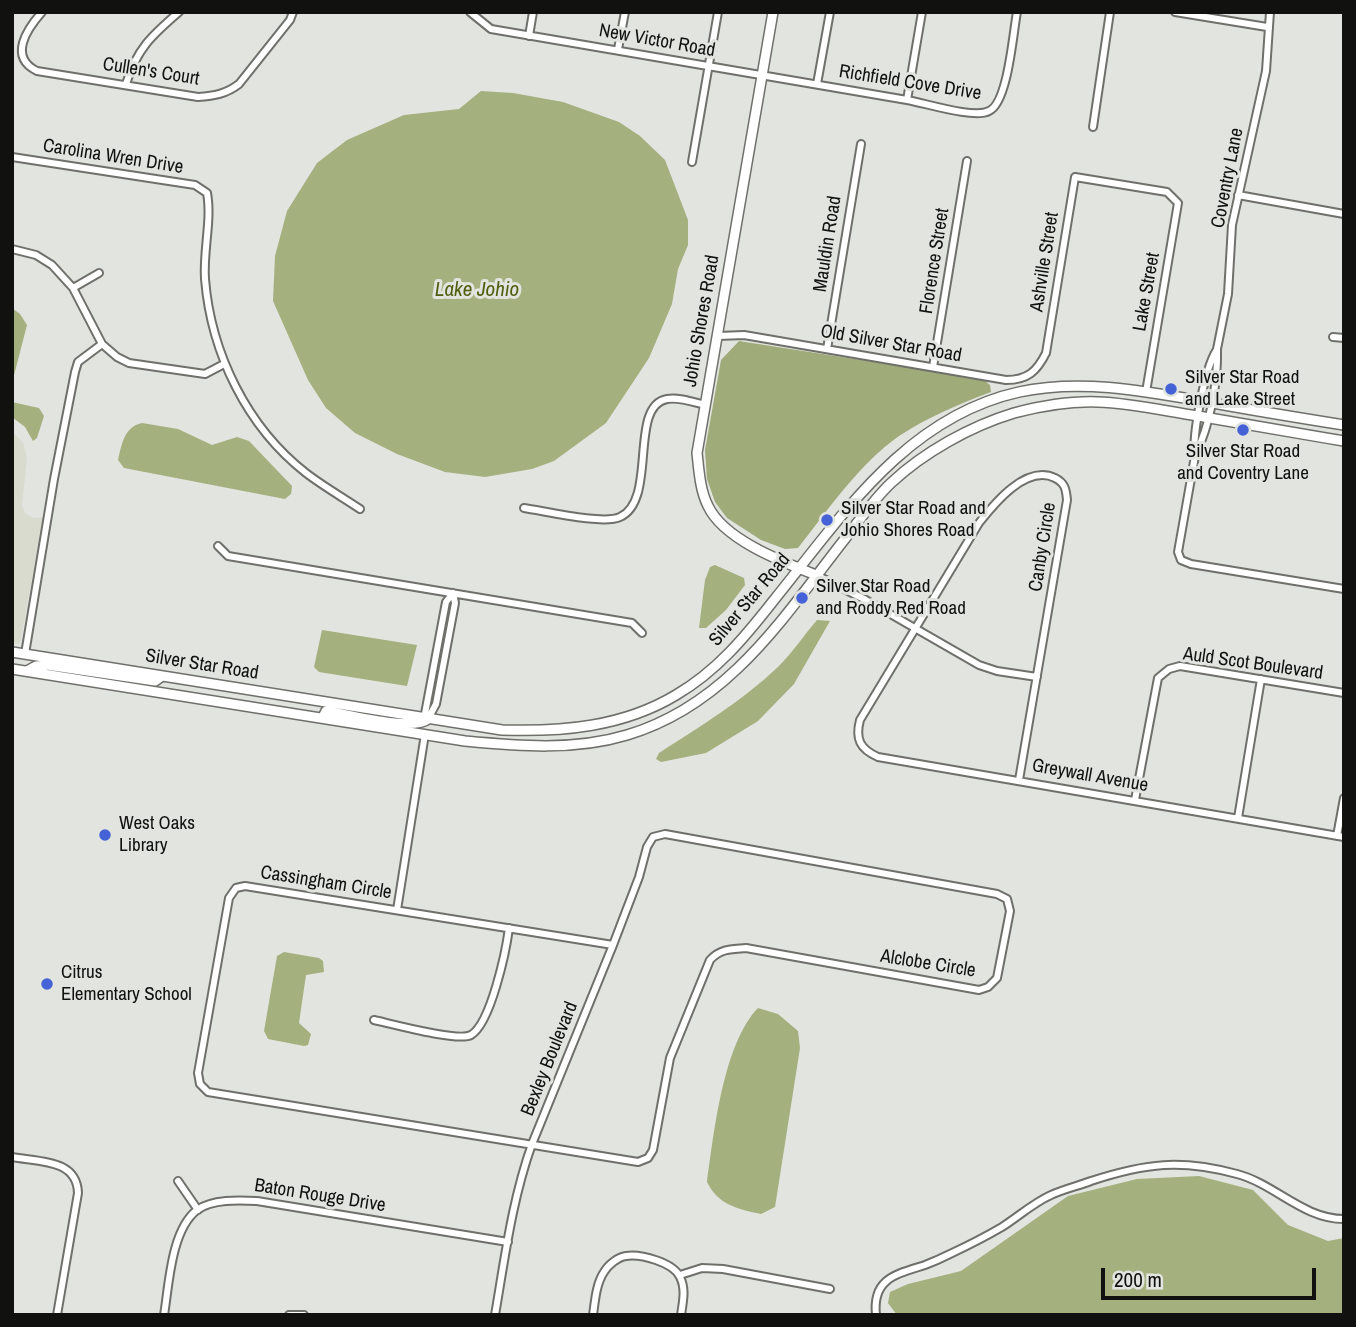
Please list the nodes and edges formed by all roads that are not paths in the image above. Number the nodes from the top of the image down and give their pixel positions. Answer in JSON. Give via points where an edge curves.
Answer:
{"nodes":[{"id":1,"x":42,"y":12,"type":"edge"},
{"id":2,"x":179,"y":12,"type":"edge"},
{"id":3,"x":293,"y":12,"type":"edge"},
{"id":4,"x":470,"y":12,"type":"edge"},
{"id":5,"x":533,"y":12,"type":"edge"},
{"id":6,"x":625,"y":12,"type":"edge"},
{"id":7,"x":718,"y":12,"type":"edge"},
{"id":8,"x":773,"y":12,"type":"edge"},
{"id":9,"x":830,"y":12,"type":"edge"},
{"id":10,"x":922,"y":12,"type":"edge"},
{"id":11,"x":1017,"y":12,"type":"edge"},
{"id":12,"x":1110,"y":12,"type":"edge"},
{"id":13,"x":1175,"y":12,"type":"edge"},
{"id":14,"x":1270,"y":12,"type":"edge"},
{"id":15,"x":1267,"y":27,"type":"junction"},
{"id":16,"x":529,"y":36,"type":"junction"},
{"id":17,"x":618,"y":50,"type":"junction"},
{"id":18,"x":708,"y":65,"type":"junction"},
{"id":19,"x":762,"y":75,"type":"junction"},
{"id":20,"x":126,"y":84,"type":"junction"},
{"id":21,"x":817,"y":84,"type":"junction"},
{"id":22,"x":907,"y":100,"type":"junction"},
{"id":23,"x":1093,"y":127,"type":"dead end"},
{"id":24,"x":861,"y":144,"type":"dead end"},
{"id":25,"x":12,"y":157,"type":"edge"},
{"id":26,"x":967,"y":161,"type":"dead end"},
{"id":27,"x":692,"y":162,"type":"dead end"},
{"id":28,"x":1076,"y":177,"type":"joint"},
{"id":29,"x":1238,"y":195,"type":"junction"},
{"id":30,"x":1344,"y":214,"type":"edge"},
{"id":31,"x":12,"y":249,"type":"edge"},
{"id":32,"x":99,"y":273,"type":"dead end"},
{"id":33,"x":73,"y":288,"type":"junction"},
{"id":34,"x":718,"y":336,"type":"junction"},
{"id":35,"x":1333,"y":337,"type":"dead end"},
{"id":36,"x":1344,"y":338,"type":"edge"},
{"id":37,"x":102,"y":344,"type":"junction"},
{"id":38,"x":827,"y":349,"type":"junction"},
{"id":39,"x":1046,"y":353,"type":"joint"},
{"id":40,"x":224,"y":364,"type":"junction"},
{"id":41,"x":933,"y":367,"type":"junction"},
{"id":42,"x":1146,"y":392,"type":"junction"},
{"id":43,"x":1206,"y":402,"type":"junction"},
{"id":44,"x":705,"y":405,"type":"junction"},
{"id":45,"x":1203,"y":417,"type":"junction"},
{"id":46,"x":1344,"y":425,"type":"edge"},
{"id":47,"x":1344,"y":441,"type":"edge"},
{"id":48,"x":524,"y":508,"type":"dead end"},
{"id":49,"x":360,"y":509,"type":"dead end"},
{"id":50,"x":218,"y":546,"type":"dead end"},
{"id":51,"x":800,"y":568,"type":"junction"},
{"id":52,"x":816,"y":575,"type":"junction"},
{"id":53,"x":1344,"y":589,"type":"edge"},
{"id":54,"x":453,"y":593,"type":"junction"},
{"id":55,"x":914,"y":628,"type":"junction"},
{"id":56,"x":642,"y":633,"type":"dead end"},
{"id":57,"x":12,"y":652,"type":"edge"},
{"id":58,"x":25,"y":654,"type":"junction"},
{"id":59,"x":437,"y":655,"type":"junction"},
{"id":60,"x":445,"y":657,"type":"junction"},
{"id":61,"x":12,"y":669,"type":"edge"},
{"id":62,"x":26,"y":671,"type":"junction"},
{"id":63,"x":162,"y":676,"type":"junction"},
{"id":64,"x":1037,"y":677,"type":"junction"},
{"id":65,"x":1261,"y":679,"type":"junction"},
{"id":66,"x":1344,"y":693,"type":"edge"},
{"id":67,"x":323,"y":717,"type":"junction"},
{"id":68,"x":426,"y":719,"type":"junction"},
{"id":69,"x":860,"y":720,"type":"joint"},
{"id":70,"x":544,"y":732,"type":"junction"},
{"id":71,"x":425,"y":734,"type":"junction"},
{"id":72,"x":1019,"y":780,"type":"junction"},
{"id":73,"x":1344,"y":798,"type":"edge"},
{"id":74,"x":1135,"y":800,"type":"junction"},
{"id":75,"x":1238,"y":818,"type":"junction"},
{"id":76,"x":1341,"y":836,"type":"edge"},
{"id":77,"x":397,"y":910,"type":"junction"},
{"id":78,"x":509,"y":928,"type":"junction"},
{"id":79,"x":613,"y":945,"type":"junction"},
{"id":80,"x":374,"y":1020,"type":"dead end"},
{"id":81,"x":532,"y":1144,"type":"junction"},
{"id":82,"x":12,"y":1157,"type":"edge"},
{"id":83,"x":178,"y":1181,"type":"dead end"},
{"id":84,"x":198,"y":1210,"type":"junction"},
{"id":85,"x":1344,"y":1219,"type":"edge"},
{"id":86,"x":508,"y":1242,"type":"junction"},
{"id":87,"x":680,"y":1275,"type":"junction"},
{"id":88,"x":830,"y":1289,"type":"dead end"},
{"id":89,"x":57,"y":1315,"type":"edge"},
{"id":90,"x":164,"y":1315,"type":"edge"},
{"id":91,"x":289,"y":1315,"type":"edge"},
{"id":92,"x":304,"y":1315,"type":"edge"},
{"id":93,"x":495,"y":1315,"type":"edge"},
{"id":94,"x":593,"y":1315,"type":"edge"},
{"id":95,"x":681,"y":1315,"type":"edge"},
{"id":96,"x":876,"y":1315,"type":"edge"}],
"edges":[{"from":1,"to":20,"type":"street","name":"Cullen's Court","via":[[23,40],[21,53],[28,66]]},
{"from":2,"to":20,"type":"street","via":[[140,49]]},
{"from":3,"to":20,"type":"street","name":"Cullen's Court","via":[[232,90],[198,97]]},
{"from":4,"to":16,"type":"street","name":"New Victor Road","via":[[491,29]]},
{"from":5,"to":16,"type":"street"},
{"from":6,"to":17,"type":"street"},
{"from":7,"to":18,"type":"street"},
{"from":8,"to":19,"type":"main road","name":"Johio Shores Road"},
{"from":9,"to":21,"type":"street"},
{"from":10,"to":22,"type":"street"},
{"from":11,"to":22,"type":"street","name":"Richfield Cove Drive","via":[[1003,89],[998,104],[988,112],[976,114]]},
{"from":12,"to":23,"type":"street"},
{"from":13,"to":15,"type":"street"},
{"from":14,"to":15,"type":"street","name":"Coventry Lane"},
{"from":15,"to":29,"type":"street","name":"Coventry Lane","via":[[1266,71]]},
{"from":16,"to":17,"type":"street","name":"New Victor Road"},
{"from":17,"to":18,"type":"street","name":"New Victor Road"},
{"from":18,"to":19,"type":"street","name":"New Victor Road"},
{"from":18,"to":27,"type":"street"},
{"from":19,"to":21,"type":"street","name":"Richfield Cove Drive"},
{"from":19,"to":34,"type":"main road","name":"Johio Shores Road"},
{"from":21,"to":22,"type":"street","name":"Richfield Cove Drive"},
{"from":24,"to":38,"type":"street","name":"Mauldin Road"},
{"from":25,"to":40,"type":"street","name":"Carolina Wren Drive","via":[[195,185],[207,193],[207,291]]},
{"from":26,"to":41,"type":"street","name":"Florence Street"},
{"from":28,"to":39,"type":"street","name":"Ashville Street"},
{"from":28,"to":42,"type":"street","name":"Lake Street","via":[[1167,192],[1175,198],[1177,211]]},
{"from":29,"to":30,"type":"street"},
{"from":29,"to":43,"type":"street","name":"Coventry Lane","via":[[1228,294]]},
{"from":31,"to":33,"type":"street","via":[[52,265]]},
{"from":32,"to":33,"type":"street"},
{"from":33,"to":37,"type":"street"},
{"from":34,"to":38,"type":"street","name":"Old Silver Star Road","via":[[744,335]]},
{"from":34,"to":44,"type":"main road","name":"Johio Shores Road"},
{"from":35,"to":36,"type":"street"},
{"from":37,"to":40,"type":"street","via":[[129,363],[205,374]]},
{"from":37,"to":58,"type":"street","via":[[78,362]]},
{"from":38,"to":41,"type":"street","name":"Old Silver Star Road"},
{"from":39,"to":41,"type":"street","name":"Old Silver Star Road","via":[[1035,372],[1021,380]]},
{"from":40,"to":49,"type":"street","via":[[273,442],[306,473]]},
{"from":42,"to":43,"type":"main road","name":"Silver Star Road"},
{"from":42,"to":51,"type":"main road","name":"Silver Star Road","via":[[1062,387],[988,401],[920,438],[894,458]]},
{"from":43,"to":45,"type":"street","name":"Coventry Lane"},
{"from":43,"to":46,"type":"main road","name":"Silver Star Road"},
{"from":44,"to":48,"type":"street","via":[[666,399],[655,406],[649,418],[638,494],[632,508],[620,517],[602,520]]},
{"from":44,"to":51,"type":"main road","name":"Johio Shores Road","via":[[697,453],[708,507],[725,528],[746,542]]},
{"from":45,"to":47,"type":"main road","name":"Silver Star Road"},
{"from":45,"to":52,"type":"main road","name":"Silver Star Road","via":[[1098,402],[1024,411],[980,427],[940,447],[890,484]]},
{"from":45,"to":53,"type":"street","name":"Coventry Lane","via":[[1194,443],[1178,552],[1181,560]]},
{"from":50,"to":54,"type":"street","via":[[228,556]]},
{"from":51,"to":52,"type":"main road","name":"Johio Shores Road"},
{"from":51,"to":70,"type":"main road","name":"Silver Star Road","via":[[736,648],[675,696],[600,725]]},
{"from":52,"to":55,"type":"street"},
{"from":52,"to":71,"type":"main road","name":"Silver Star Road","via":[[756,652],[730,677],[699,701],[628,735],[583,744],[526,747]]},
{"from":54,"to":56,"type":"street","via":[[632,623]]},
{"from":54,"to":59,"type":"street","via":[[446,602]]},
{"from":54,"to":60,"type":"street"},
{"from":55,"to":64,"type":"street","via":[[979,665]]},
{"from":55,"to":64,"type":"street","name":"Canby Circle","via":[[996,501],[1036,475],[1049,475],[1066,489],[1067,500]]},
{"from":55,"to":69,"type":"street","name":"Canby Circle"},
{"from":57,"to":58,"type":"main road","name":"Silver Star Road"},
{"from":58,"to":63,"type":"main road","name":"Silver Star Road"},
{"from":59,"to":60,"type":"street"},
{"from":59,"to":68,"type":"street"},
{"from":60,"to":68,"type":"street","via":[[436,704]]},
{"from":61,"to":62,"type":"main road","name":"Silver Star Road"},
{"from":62,"to":63,"type":"main road","via":[[47,665],[155,681]]},
{"from":62,"to":67,"type":"main road","name":"Silver Star Road"},
{"from":63,"to":68,"type":"main road","name":"Silver Star Road"},
{"from":64,"to":72,"type":"street","name":"Canby Circle"},
{"from":65,"to":66,"type":"street","name":"Auld Scot Boulevard"},
{"from":65,"to":74,"type":"street","name":"Auld Scot Boulevard","via":[[1181,666],[1158,678]]},
{"from":65,"to":75,"type":"street"},
{"from":67,"to":68,"type":"main road","via":[[326,711],[408,724]]},
{"from":67,"to":71,"type":"main road","name":"Silver Star Road"},
{"from":68,"to":70,"type":"main road","name":"Silver Star Road"},
{"from":69,"to":72,"type":"street","name":"Greywall Avenue","via":[[858,741],[866,752],[878,757]]},
{"from":70,"to":71,"type":"main road","via":[[528,737],[444,727]]},
{"from":71,"to":77,"type":"street"},
{"from":72,"to":74,"type":"street","name":"Greywall Avenue"},
{"from":73,"to":76,"type":"street"},
{"from":74,"to":75,"type":"street","name":"Greywall Avenue"},
{"from":75,"to":76,"type":"street","name":"Greywall Avenue"},
{"from":77,"to":78,"type":"street","name":"Cassingham Circle"},
{"from":77,"to":81,"type":"street","name":"Cassingham Circle","via":[[236,888],[229,898],[198,1073],[200,1084],[208,1092]]},
{"from":78,"to":79,"type":"street","name":"Cassingham Circle"},
{"from":78,"to":80,"type":"street","via":[[498,983],[479,1026],[470,1035],[455,1037]]},
{"from":79,"to":81,"type":"street","name":"Bexley Boulevard"},
{"from":79,"to":81,"type":"street","name":"Alclobe Circle","via":[[647,847],[653,837],[665,834],[997,894],[1007,900],[1010,911],[997,978],[979,990],[746,948],[718,952],[710,960],[670,1058],[648,1158],[638,1162]]},
{"from":81,"to":86,"type":"street","name":"Bexley Boulevard","via":[[517,1188]]},
{"from":82,"to":89,"type":"street","via":[[60,1165],[78,1180]]},
{"from":83,"to":84,"type":"street"},
{"from":84,"to":86,"type":"street","name":"Baton Rouge Drive","via":[[235,1200],[257,1201]]},
{"from":84,"to":90,"type":"street","via":[[187,1222],[175,1250]]},
{"from":85,"to":96,"type":"street","via":[[1314,1213],[1252,1178],[1223,1170],[1158,1164],[1130,1168],[1051,1195],[959,1250],[890,1277],[880,1288]]},
{"from":86,"to":93,"type":"street","name":"Bexley Boulevard"},
{"from":87,"to":88,"type":"street","via":[[702,1268],[723,1269]]},
{"from":87,"to":94,"type":"street","via":[[660,1261],[626,1256],[615,1260],[598,1284]]},
{"from":87,"to":95,"type":"street","via":[[685,1290]]},
{"from":91,"to":92,"type":"street"}]}
